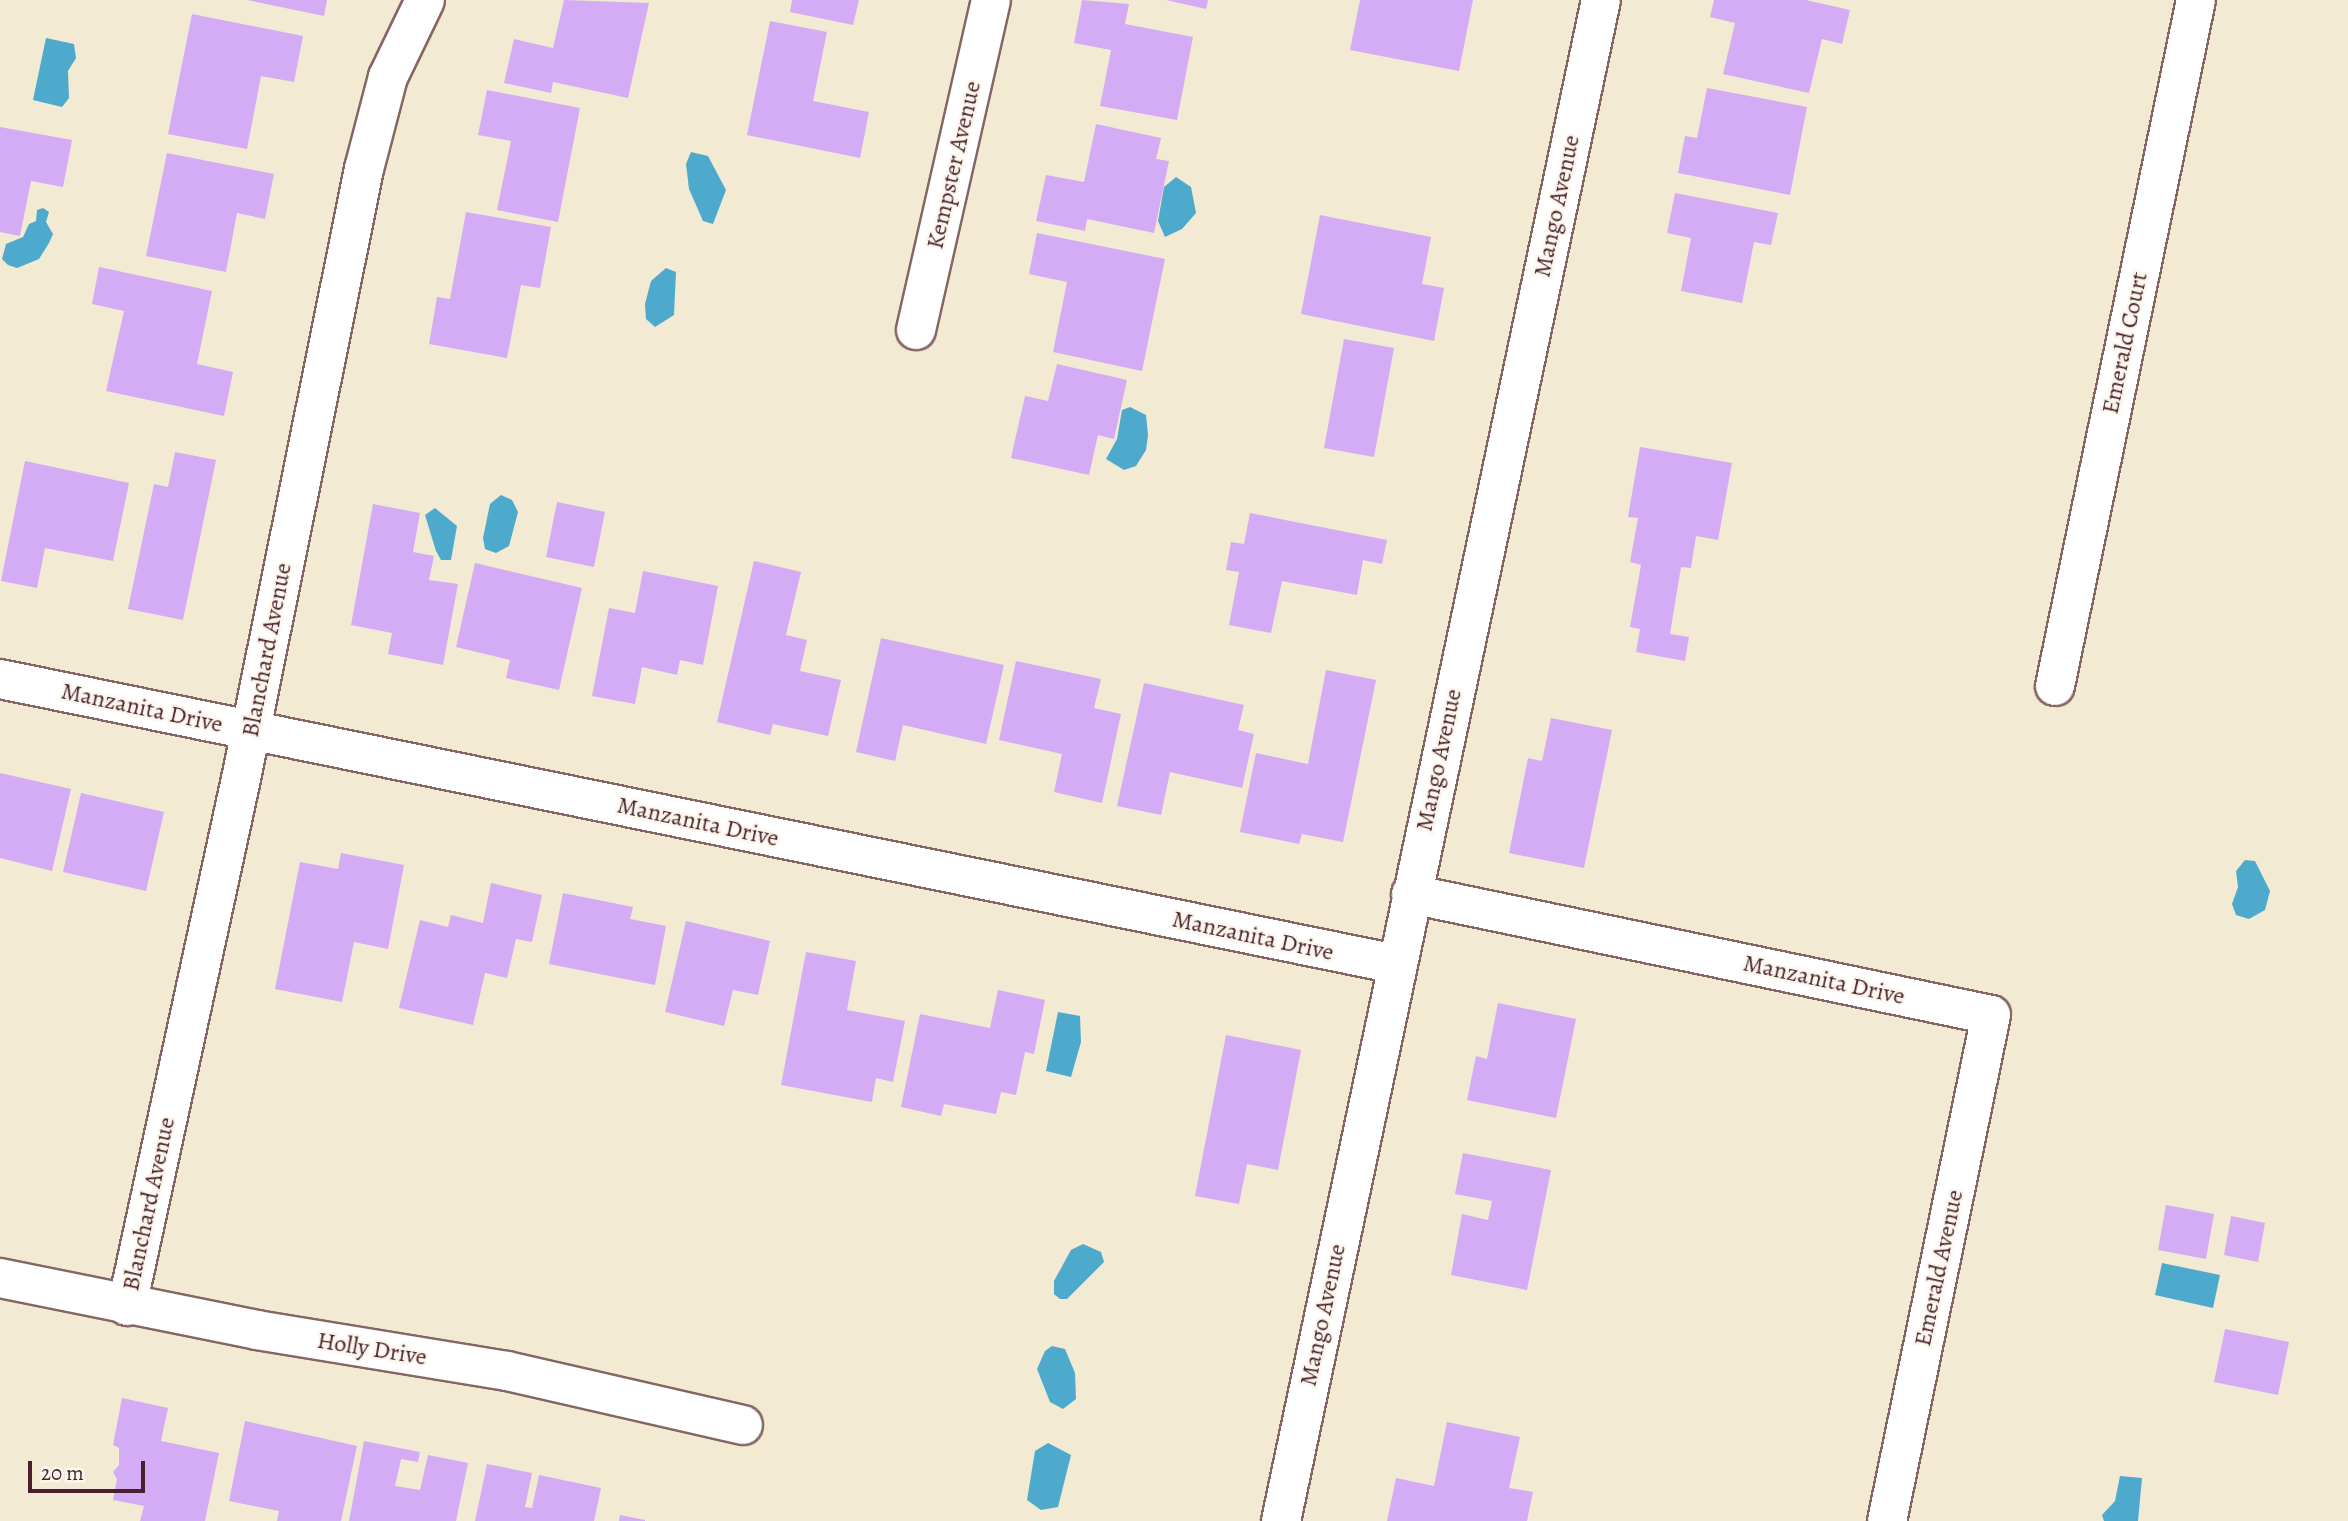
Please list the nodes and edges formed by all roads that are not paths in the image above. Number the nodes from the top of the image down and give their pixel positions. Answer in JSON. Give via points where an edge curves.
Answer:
{"nodes":[{"id":1,"x":425,"y":0,"type":"edge"},
{"id":2,"x":991,"y":0,"type":"edge"},
{"id":3,"x":1601,"y":0,"type":"edge"},
{"id":4,"x":2196,"y":0,"type":"edge"},
{"id":5,"x":916,"y":330,"type":"dead end"},
{"id":6,"x":0,"y":679,"type":"edge"},
{"id":7,"x":2055,"y":686,"type":"dead end"},
{"id":8,"x":250,"y":731,"type":"junction"},
{"id":9,"x":1411,"y":894,"type":"junction"},
{"id":10,"x":1396,"y":964,"type":"junction"},
{"id":11,"x":1991,"y":1016,"type":"joint"},
{"id":12,"x":0,"y":1278,"type":"edge"},
{"id":13,"x":127,"y":1306,"type":"junction"},
{"id":14,"x":743,"y":1425,"type":"dead end"},
{"id":15,"x":1281,"y":1521,"type":"edge"},
{"id":16,"x":1886,"y":1521,"type":"edge"}],
"edges":[{"from":1,"to":8,"type":"street","name":"Blanchard Avenue","via":[[388,77],[364,169]]},
{"from":2,"to":5,"type":"street","name":"Kempster Avenue"},
{"from":3,"to":9,"type":"street","name":"Mango Avenue"},
{"from":4,"to":7,"type":"street","name":"Emerald Court"},
{"from":6,"to":8,"type":"street","name":"Manzanita Drive"},
{"from":8,"to":10,"type":"street","name":"Manzanita Drive"},
{"from":8,"to":13,"type":"street","name":"Blanchard Avenue"},
{"from":9,"to":10,"type":"street","name":"Mango Avenue"},
{"from":9,"to":11,"type":"street","name":"Manzanita Drive"},
{"from":10,"to":15,"type":"street","name":"Mango Avenue"},
{"from":11,"to":16,"type":"street","name":"Emerald Avenue"},
{"from":12,"to":13,"type":"street","name":"Holly Drive"},
{"from":13,"to":14,"type":"street","name":"Holly Drive","via":[[507,1371]]}]}
